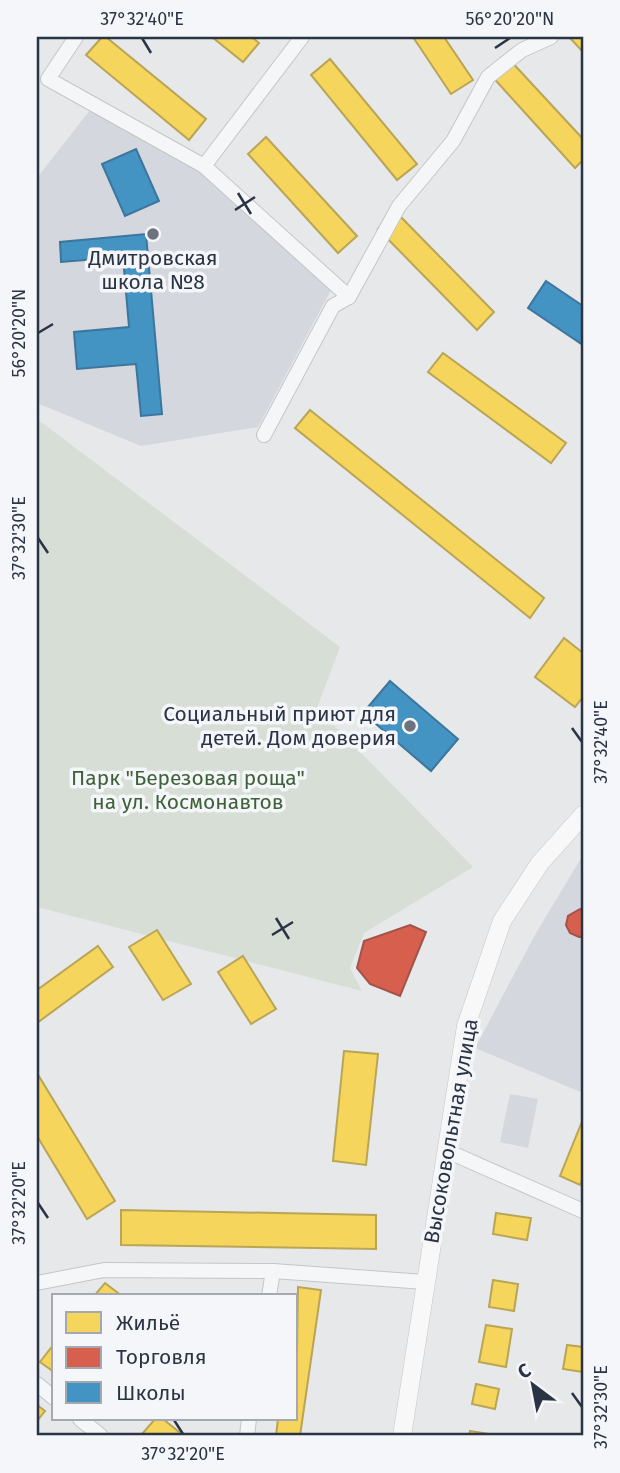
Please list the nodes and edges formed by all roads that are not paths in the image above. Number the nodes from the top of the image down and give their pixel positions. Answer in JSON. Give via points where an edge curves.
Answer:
{"nodes":[{"id":1,"x":76,"y":37,"type":"edge"},
{"id":2,"x":302,"y":37,"type":"edge"},
{"id":3,"x":551,"y":37,"type":"edge"},
{"id":4,"x":204,"y":166,"type":"junction"},
{"id":5,"x":349,"y":297,"type":"junction"},
{"id":6,"x":264,"y":435,"type":"dead end"},
{"id":7,"x":583,"y":815,"type":"edge"},
{"id":8,"x":447,"y":1151,"type":"junction"},
{"id":9,"x":583,"y":1211,"type":"edge"},
{"id":10,"x":272,"y":1271,"type":"junction"},
{"id":11,"x":425,"y":1282,"type":"junction"},
{"id":12,"x":37,"y":1283,"type":"edge"},
{"id":13,"x":269,"y":1294,"type":"edge"},
{"id":14,"x":37,"y":1384,"type":"edge"},
{"id":15,"x":52,"y":1396,"type":"edge"},
{"id":16,"x":81,"y":1420,"type":"edge"},
{"id":17,"x":102,"y":1436,"type":"edge"},
{"id":18,"x":402,"y":1436,"type":"edge"}],
"edges":[{"from":1,"to":4,"type":"street","via":[[48,79]]},
{"from":2,"to":4,"type":"street"},
{"from":3,"to":5,"type":"street","via":[[522,50],[488,77],[453,141],[399,206]]},
{"from":4,"to":5,"type":"street"},
{"from":5,"to":6,"type":"street","via":[[332,306]]},
{"from":7,"to":8,"type":"main road","name":"Высоковольтная улица","via":[[540,863],[502,921],[466,1026]]},
{"from":8,"to":9,"type":"street"},
{"from":8,"to":11,"type":"main road","name":"Высоковольтная улица"},
{"from":10,"to":11,"type":"street"},
{"from":10,"to":12,"type":"street","via":[[104,1270]]},
{"from":10,"to":13,"type":"street"},
{"from":11,"to":18,"type":"main road","name":"Высоковольтная улица"},
{"from":14,"to":15,"type":"street"},
{"from":16,"to":17,"type":"street"}]}
